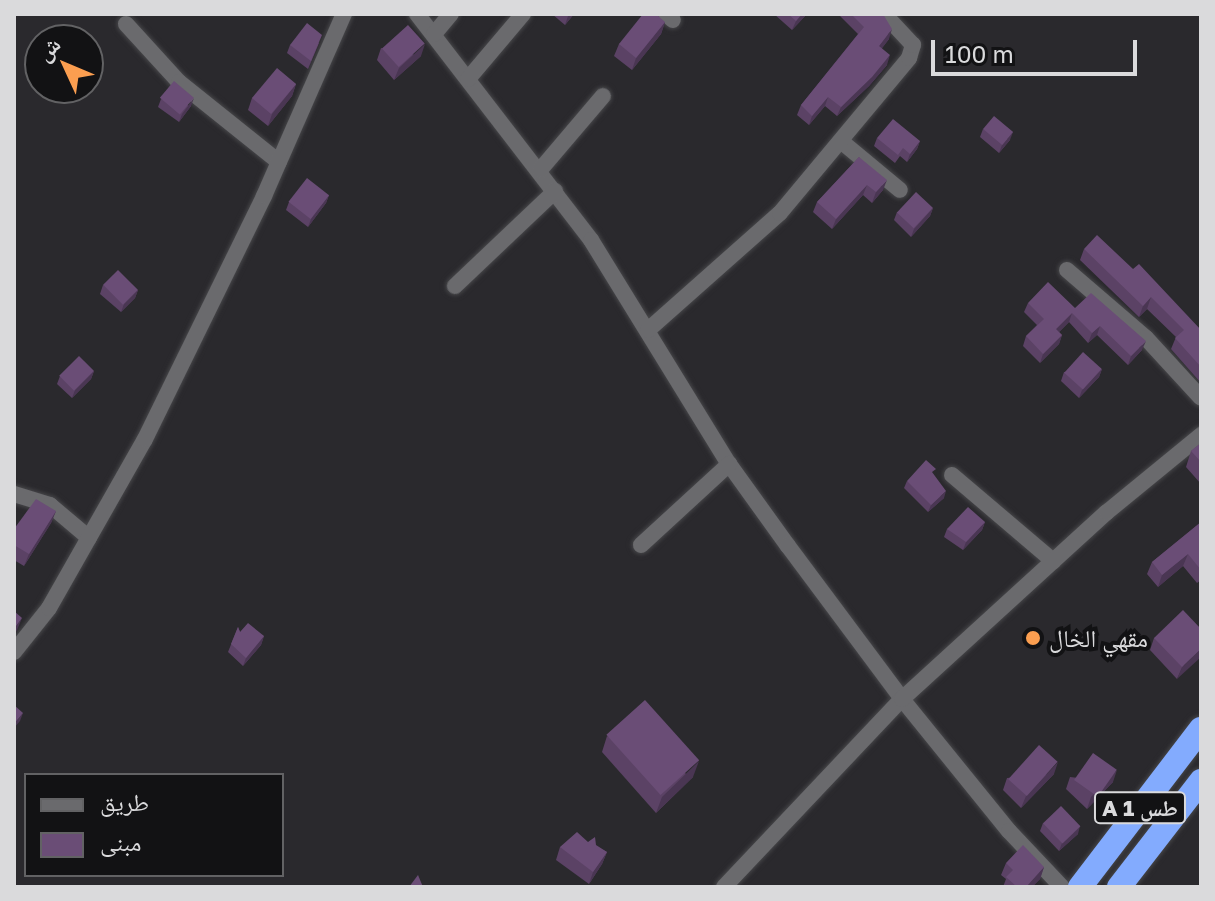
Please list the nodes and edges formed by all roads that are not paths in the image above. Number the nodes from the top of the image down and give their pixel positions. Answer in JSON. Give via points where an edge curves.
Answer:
{"nodes":[{"id":1,"x":344,"y":14,"type":"edge"},
{"id":2,"x":451,"y":14,"type":"edge"},
{"id":3,"x":523,"y":14,"type":"edge"},
{"id":4,"x":884,"y":14,"type":"edge"},
{"id":5,"x":419,"y":15,"type":"edge"},
{"id":6,"x":126,"y":24,"type":"dead end"},
{"id":7,"x":434,"y":34,"type":"junction"},
{"id":8,"x":468,"y":79,"type":"junction"},
{"id":9,"x":603,"y":96,"type":"dead end"},
{"id":10,"x":842,"y":142,"type":"junction"},
{"id":11,"x":279,"y":162,"type":"junction"},
{"id":12,"x":540,"y":170,"type":"junction"},
{"id":13,"x":900,"y":190,"type":"dead end"},
{"id":14,"x":555,"y":191,"type":"junction"},
{"id":15,"x":1067,"y":270,"type":"dead end"},
{"id":16,"x":455,"y":286,"type":"dead end"},
{"id":17,"x":648,"y":330,"type":"junction"},
{"id":18,"x":1201,"y":398,"type":"edge"},
{"id":19,"x":1201,"y":435,"type":"edge"},
{"id":20,"x":729,"y":464,"type":"junction"},
{"id":21,"x":952,"y":475,"type":"dead end"},
{"id":22,"x":14,"y":494,"type":"edge"},
{"id":23,"x":89,"y":538,"type":"junction"},
{"id":24,"x":641,"y":545,"type":"dead end"},
{"id":25,"x":1053,"y":561,"type":"junction"},
{"id":26,"x":14,"y":652,"type":"edge"},
{"id":27,"x":902,"y":699,"type":"junction"},
{"id":28,"x":1201,"y":729,"type":"edge"},
{"id":29,"x":1201,"y":781,"type":"edge"},
{"id":30,"x":724,"y":887,"type":"edge"},
{"id":31,"x":1062,"y":887,"type":"edge"},
{"id":32,"x":1080,"y":887,"type":"edge"},
{"id":33,"x":1119,"y":887,"type":"edge"}],
"edges":[{"from":1,"to":11,"type":"street"},
{"from":2,"to":7,"type":"street"},
{"from":3,"to":8,"type":"street"},
{"from":4,"to":10,"type":"street","via":[[913,51]]},
{"from":5,"to":7,"type":"street"},
{"from":6,"to":11,"type":"street","via":[[179,82]]},
{"from":7,"to":8,"type":"street"},
{"from":8,"to":12,"type":"street"},
{"from":9,"to":12,"type":"street"},
{"from":10,"to":13,"type":"street"},
{"from":10,"to":17,"type":"street","via":[[780,213]]},
{"from":11,"to":23,"type":"street","via":[[145,439]]},
{"from":12,"to":14,"type":"street"},
{"from":14,"to":16,"type":"street"},
{"from":14,"to":17,"type":"street"},
{"from":15,"to":18,"type":"street","via":[[1146,338]]},
{"from":17,"to":20,"type":"street"},
{"from":19,"to":25,"type":"street"},
{"from":20,"to":24,"type":"street"},
{"from":20,"to":27,"type":"street"},
{"from":21,"to":25,"type":"street"},
{"from":22,"to":23,"type":"street","via":[[50,505]]},
{"from":23,"to":26,"type":"street","via":[[49,608]]},
{"from":25,"to":27,"type":"street"},
{"from":27,"to":30,"type":"street"},
{"from":27,"to":31,"type":"street","via":[[1009,831]]},
{"from":28,"to":32,"type":"highway","number":"A 1 طس"},
{"from":29,"to":33,"type":"highway"}]}
